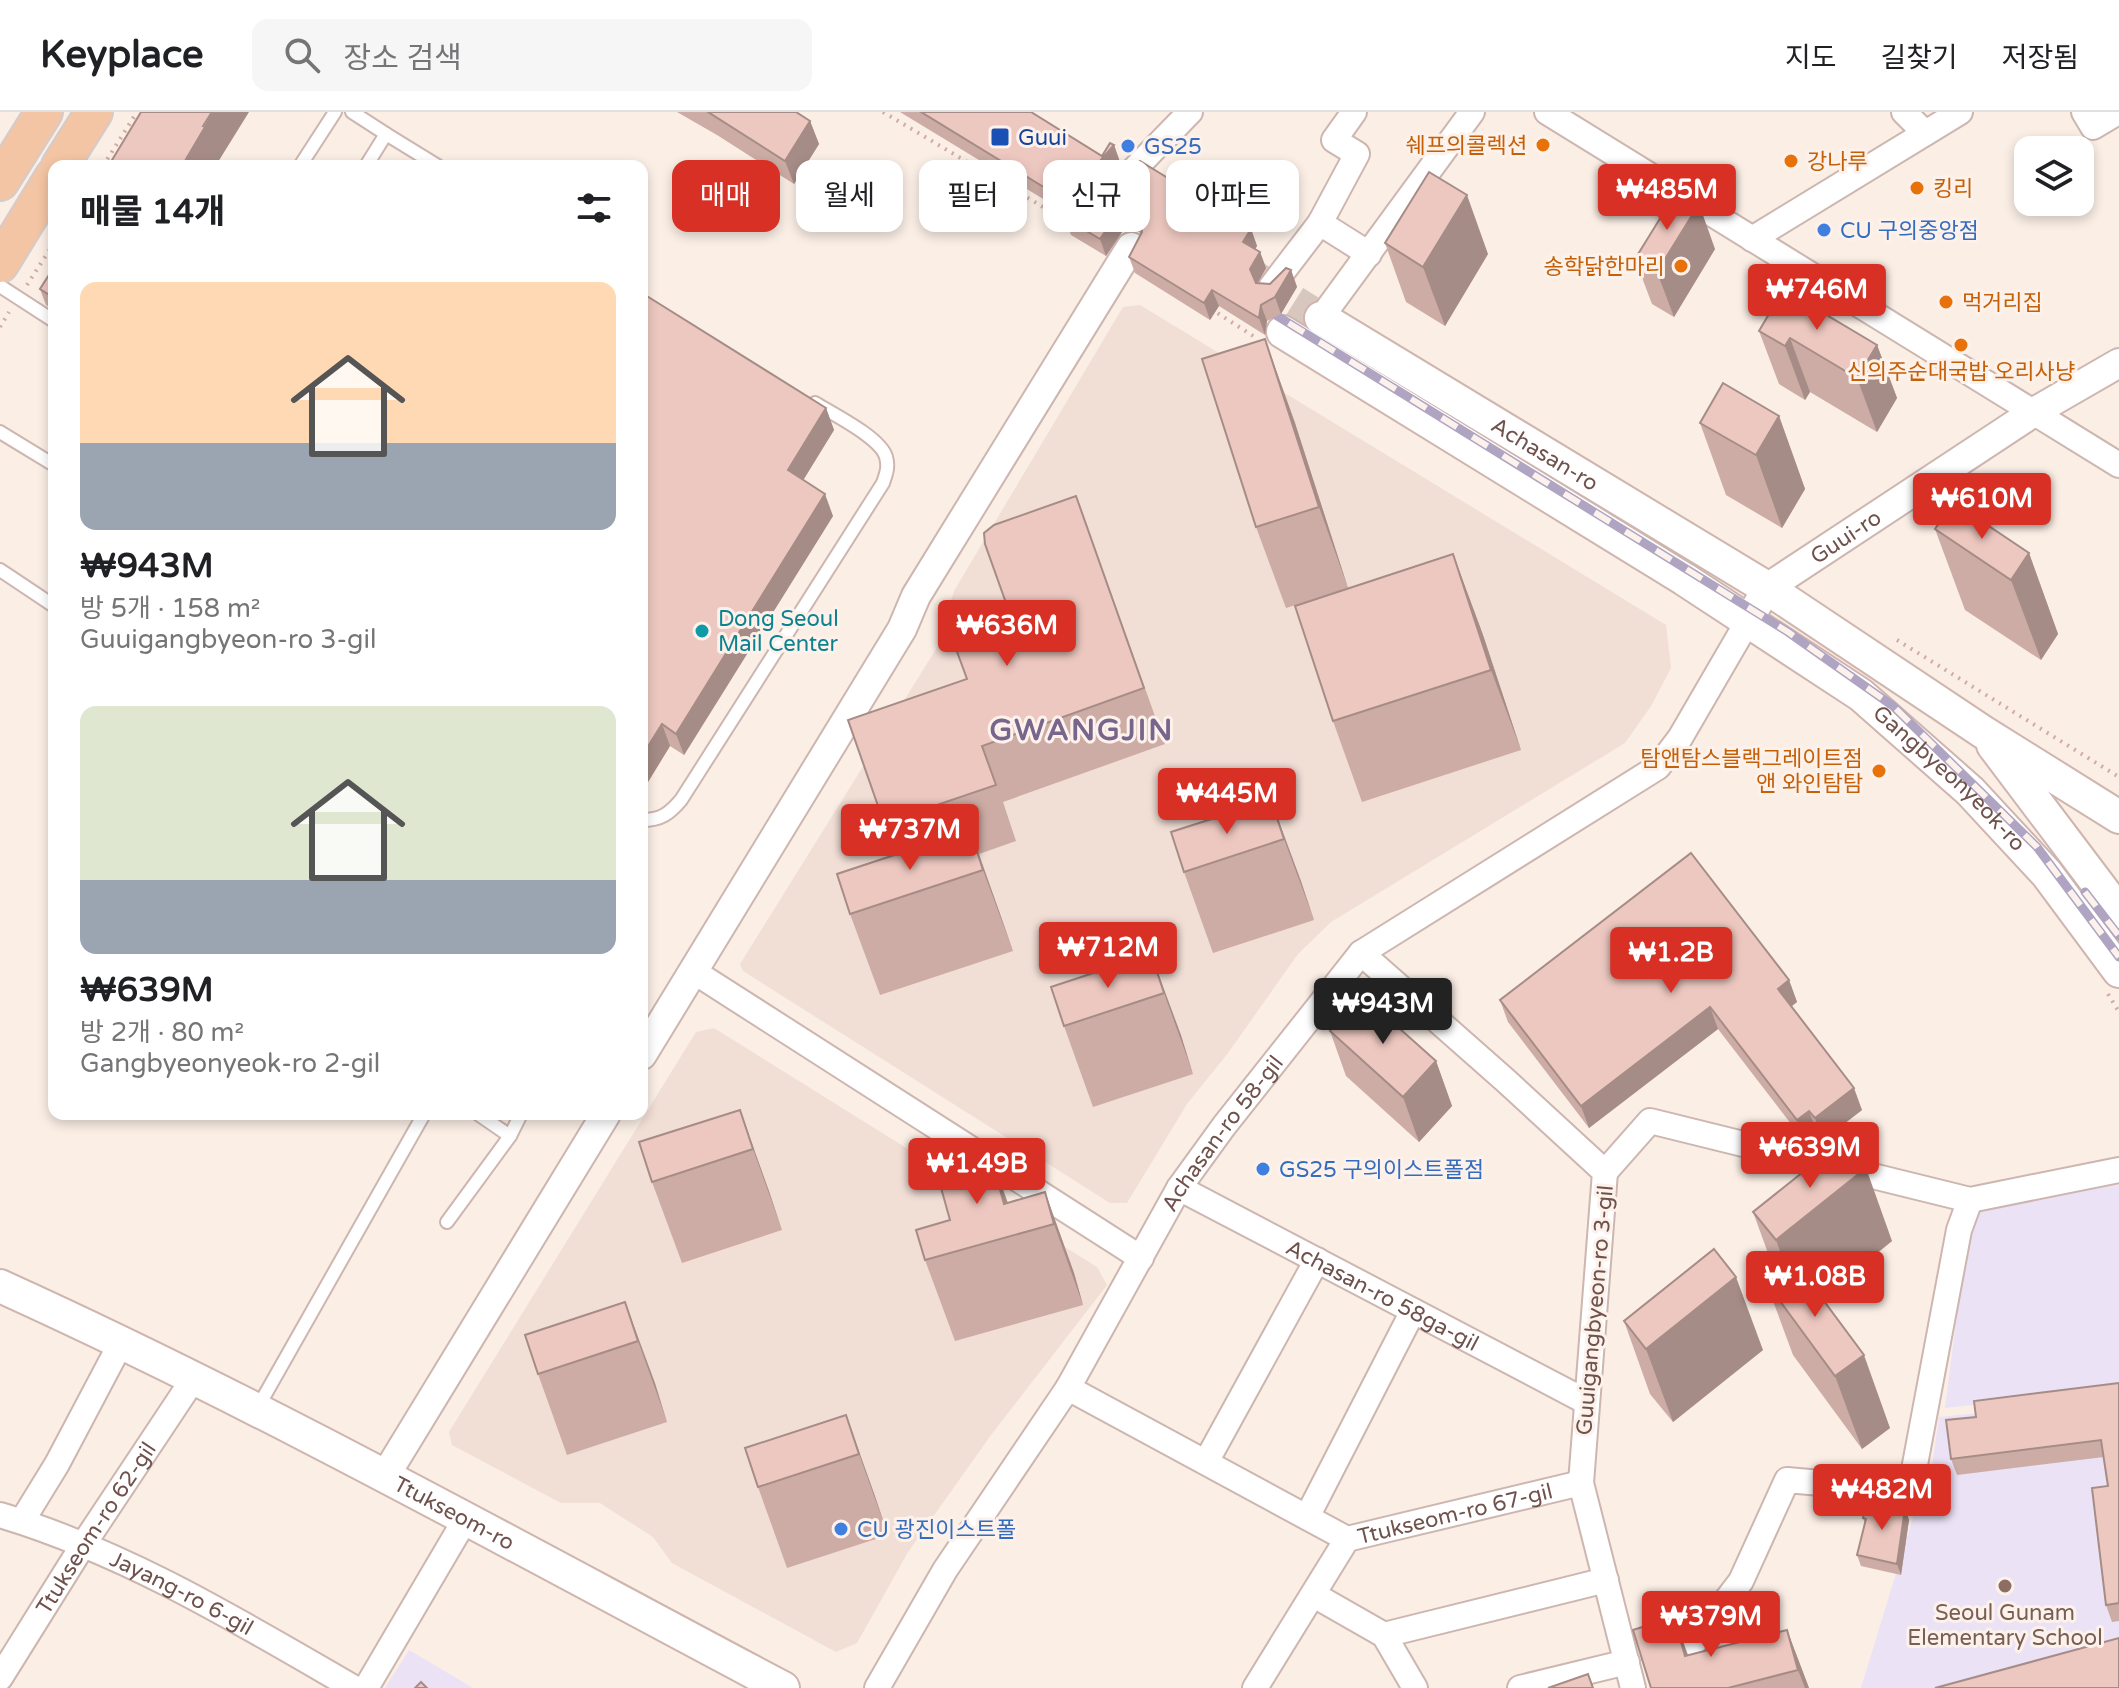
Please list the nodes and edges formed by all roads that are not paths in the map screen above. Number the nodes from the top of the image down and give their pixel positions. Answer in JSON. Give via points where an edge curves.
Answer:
{"nodes":[{"id":1,"x":44,"y":112,"type":"edge"},
{"id":2,"x":94,"y":112,"type":"edge"},
{"id":3,"x":335,"y":112,"type":"edge"},
{"id":4,"x":352,"y":112,"type":"edge"},
{"id":5,"x":1190,"y":112,"type":"edge"},
{"id":6,"x":1354,"y":112,"type":"edge"},
{"id":7,"x":1472,"y":112,"type":"edge"},
{"id":8,"x":1547,"y":112,"type":"edge"},
{"id":9,"x":1904,"y":112,"type":"edge"},
{"id":10,"x":1960,"y":112,"type":"edge"},
{"id":11,"x":2084,"y":112,"type":"edge"},
{"id":12,"x":2118,"y":112,"type":"edge"},
{"id":13,"x":1925,"y":133,"type":"junction"},
{"id":14,"x":386,"y":134,"type":"junction"},
{"id":15,"x":65,"y":160,"type":"edge"},
{"id":16,"x":304,"y":160,"type":"edge"},
{"id":17,"x":370,"y":160,"type":"edge"},
{"id":18,"x":428,"y":160,"type":"edge"},
{"id":19,"x":1143,"y":160,"type":"edge"},
{"id":20,"x":0,"y":182,"type":"edge"},
{"id":21,"x":48,"y":188,"type":"edge"},
{"id":22,"x":1320,"y":223,"type":"junction"},
{"id":23,"x":1752,"y":239,"type":"junction"},
{"id":24,"x":1131,"y":247,"type":"edge"},
{"id":25,"x":1369,"y":254,"type":"junction"},
{"id":26,"x":0,"y":264,"type":"edge"},
{"id":27,"x":0,"y":286,"type":"edge"},
{"id":28,"x":1271,"y":287,"type":"edge"},
{"id":29,"x":48,"y":317,"type":"edge"},
{"id":30,"x":1321,"y":318,"type":"joint"},
{"id":31,"x":1283,"y":332,"type":"dead end"},
{"id":32,"x":1351,"y":336,"type":"junction"},
{"id":33,"x":2119,"y":363,"type":"edge"},
{"id":34,"x":1336,"y":365,"type":"junction"},
{"id":35,"x":799,"y":393,"type":"edge"},
{"id":36,"x":2034,"y":412,"type":"junction"},
{"id":37,"x":0,"y":432,"type":"edge"},
{"id":38,"x":48,"y":461,"type":"edge"},
{"id":39,"x":2119,"y":465,"type":"edge"},
{"id":40,"x":0,"y":570,"type":"edge"},
{"id":41,"x":1767,"y":588,"type":"junction"},
{"id":42,"x":48,"y":602,"type":"edge"},
{"id":43,"x":1748,"y":621,"type":"junction"},
{"id":44,"x":1861,"y":695,"type":"junction"},
{"id":45,"x":1983,"y":732,"type":"junction"},
{"id":46,"x":2119,"y":817,"type":"edge"},
{"id":47,"x":648,"y":820,"type":"edge"},
{"id":48,"x":2119,"y":912,"type":"edge"},
{"id":49,"x":1361,"y":953,"type":"junction"},
{"id":50,"x":693,"y":971,"type":"junction"},
{"id":51,"x":2111,"y":979,"type":"edge"},
{"id":52,"x":648,"y":1045,"type":"edge"},
{"id":53,"x":421,"y":1120,"type":"edge"},
{"id":54,"x":487,"y":1120,"type":"edge"},
{"id":55,"x":518,"y":1120,"type":"edge"},
{"id":56,"x":602,"y":1120,"type":"edge"},
{"id":57,"x":510,"y":1136,"type":"junction"},
{"id":58,"x":2119,"y":1170,"type":"edge"},
{"id":59,"x":1605,"y":1172,"type":"junction"},
{"id":60,"x":1179,"y":1188,"type":"junction"},
{"id":61,"x":1970,"y":1200,"type":"junction"},
{"id":62,"x":447,"y":1222,"type":"dead end"},
{"id":63,"x":1141,"y":1258,"type":"junction"},
{"id":64,"x":1317,"y":1260,"type":"junction"},
{"id":65,"x":0,"y":1286,"type":"edge"},
{"id":66,"x":1413,"y":1311,"type":"junction"},
{"id":67,"x":122,"y":1341,"type":"junction"},
{"id":68,"x":194,"y":1378,"type":"junction"},
{"id":69,"x":1068,"y":1388,"type":"junction"},
{"id":70,"x":1585,"y":1401,"type":"junction"},
{"id":71,"x":256,"y":1409,"type":"junction"},
{"id":72,"x":1206,"y":1462,"type":"junction"},
{"id":73,"x":385,"y":1476,"type":"junction"},
{"id":74,"x":1581,"y":1483,"type":"junction"},
{"id":75,"x":1307,"y":1517,"type":"junction"},
{"id":76,"x":11,"y":1518,"type":"edge"},
{"id":77,"x":465,"y":1520,"type":"junction"},
{"id":78,"x":1347,"y":1539,"type":"junction"},
{"id":79,"x":83,"y":1545,"type":"junction"},
{"id":80,"x":1606,"y":1580,"type":"junction"},
{"id":81,"x":1314,"y":1595,"type":"junction"},
{"id":82,"x":1384,"y":1635,"type":"junction"},
{"id":83,"x":0,"y":1678,"type":"edge"},
{"id":84,"x":1631,"y":1678,"type":"edge"},
{"id":85,"x":354,"y":1688,"type":"edge"},
{"id":86,"x":366,"y":1688,"type":"edge"},
{"id":87,"x":783,"y":1688,"type":"edge"},
{"id":88,"x":877,"y":1688,"type":"edge"},
{"id":89,"x":1255,"y":1688,"type":"edge"},
{"id":90,"x":1415,"y":1688,"type":"edge"},
{"id":91,"x":1520,"y":1688,"type":"edge"}],
"edges":[{"from":1,"to":20,"type":"main road"},
{"from":2,"to":15,"type":"main road"},
{"from":3,"to":16,"type":"lane"},
{"from":4,"to":14,"type":"lane"},
{"from":5,"to":19,"type":"street"},
{"from":6,"to":22,"type":"street","via":[[1334,140],[1357,154]]},
{"from":7,"to":25,"type":"street","name":"Achasan-ro"},
{"from":8,"to":23,"type":"street"},
{"from":9,"to":13,"type":"street"},
{"from":10,"to":13,"type":"street"},
{"from":11,"to":12,"type":"street","via":[[2093,127]]},
{"from":13,"to":23,"type":"street"},
{"from":14,"to":17,"type":"lane"},
{"from":14,"to":18,"type":"lane"},
{"from":21,"to":26,"type":"main road"},
{"from":22,"to":25,"type":"street"},
{"from":22,"to":28,"type":"street"},
{"from":23,"to":36,"type":"street"},
{"from":24,"to":50,"type":"street"},
{"from":25,"to":30,"type":"street","name":"Achasan-ro"},
{"from":27,"to":29,"type":"lane"},
{"from":30,"to":32,"type":"main road","name":"Achasan-ro"},
{"from":31,"to":34,"type":"main road","name":"Achasan-ro"},
{"from":32,"to":34,"type":"main road"},
{"from":32,"to":41,"type":"main road","name":"Achasan-ro"},
{"from":33,"to":36,"type":"street","name":"Guui-ro"},
{"from":34,"to":43,"type":"main road","name":"Achasan-ro"},
{"from":35,"to":47,"type":"lane","via":[[878,445],[888,467],[883,483],[681,800],[670,814]]},
{"from":36,"to":39,"type":"street"},
{"from":36,"to":41,"type":"street","name":"Guui-ro"},
{"from":37,"to":38,"type":"lane"},
{"from":40,"to":42,"type":"lane"},
{"from":41,"to":43,"type":"street","name":"Guui-ro"},
{"from":41,"to":45,"type":"main road","name":"Achasan-ro"},
{"from":43,"to":44,"type":"main road","name":"Gangbyeonyeok-ro"},
{"from":43,"to":49,"type":"street","name":"Achasan-ro 58-gil","via":[[1658,767]]},
{"from":44,"to":45,"type":"main road","name":"Achasan-ro"},
{"from":44,"to":51,"type":"main road","name":"Gangbyeonyeok-ro","via":[[1970,791],[2047,874]]},
{"from":45,"to":46,"type":"main road","name":"Achasan-ro"},
{"from":45,"to":48,"type":"main road","name":"Gangbyeonyeok-ro"},
{"from":49,"to":59,"type":"street","name":"Guuigangbyeon-ro 3-gil"},
{"from":49,"to":60,"type":"street","name":"Achasan-ro 58-gil"},
{"from":50,"to":52,"type":"street"},
{"from":50,"to":63,"type":"street"},
{"from":53,"to":71,"type":"lane"},
{"from":54,"to":57,"type":"lane"},
{"from":55,"to":57,"type":"lane"},
{"from":56,"to":73,"type":"street"},
{"from":57,"to":62,"type":"lane"},
{"from":58,"to":61,"type":"street"},
{"from":59,"to":61,"type":"street","via":[[1650,1121]]},
{"from":59,"to":70,"type":"street","name":"Guuigangbyeon-ro 3-gil"},
{"from":60,"to":63,"type":"street","name":"Achasan-ro 58-gil"},
{"from":60,"to":64,"type":"street","name":"Achasan-ro 58ga-gil"},
{"from":61,"to":84,"type":"street","via":[[1959,1230],[1910,1491],[1787,1480],[1741,1581],[1683,1657]]},
{"from":63,"to":69,"type":"street","name":"Achasan-ro 58-gil"},
{"from":64,"to":66,"type":"street","name":"Achasan-ro 58ga-gil"},
{"from":64,"to":72,"type":"street"},
{"from":65,"to":67,"type":"main road","name":"Ttukseom-ro"},
{"from":66,"to":70,"type":"street","name":"Achasan-ro 58ga-gil"},
{"from":66,"to":75,"type":"street"},
{"from":67,"to":68,"type":"main road","name":"Ttukseom-ro"},
{"from":67,"to":76,"type":"street","via":[[57,1464]]},
{"from":68,"to":71,"type":"main road","name":"Ttukseom-ro"},
{"from":68,"to":79,"type":"street","name":"Ttukseom-ro 62-gil"},
{"from":69,"to":72,"type":"street"},
{"from":69,"to":88,"type":"street","name":"Achasan-ro 58-gil","via":[[945,1570]]},
{"from":70,"to":74,"type":"street","name":"Guuigangbyeon-ro 3-gil"},
{"from":71,"to":73,"type":"main road","name":"Ttukseom-ro"},
{"from":72,"to":75,"type":"street"},
{"from":73,"to":77,"type":"main road","name":"Ttukseom-ro"},
{"from":74,"to":78,"type":"street","name":"Ttukseom-ro 67-gil"},
{"from":74,"to":80,"type":"street","name":"Guuigangbyeon-ro 3-gil"},
{"from":75,"to":78,"type":"street"},
{"from":76,"to":79,"type":"street","name":"Jayang-ro 6-gil"},
{"from":77,"to":86,"type":"street"},
{"from":77,"to":87,"type":"main road","name":"Ttukseom-ro"},
{"from":78,"to":81,"type":"street","name":"Ttukseom-ro 67-gil"},
{"from":79,"to":83,"type":"street","name":"Ttukseom-ro 62-gil"},
{"from":79,"to":85,"type":"street","name":"Jayang-ro 6-gil","via":[[189,1592]]},
{"from":80,"to":82,"type":"street"},
{"from":80,"to":84,"type":"street","name":"Guuigangbyeon-ro 3-gil"},
{"from":81,"to":82,"type":"street"},
{"from":81,"to":89,"type":"street","name":"Ttukseom-ro 67-gil"},
{"from":82,"to":90,"type":"street"},
{"from":84,"to":91,"type":"street"}]}
